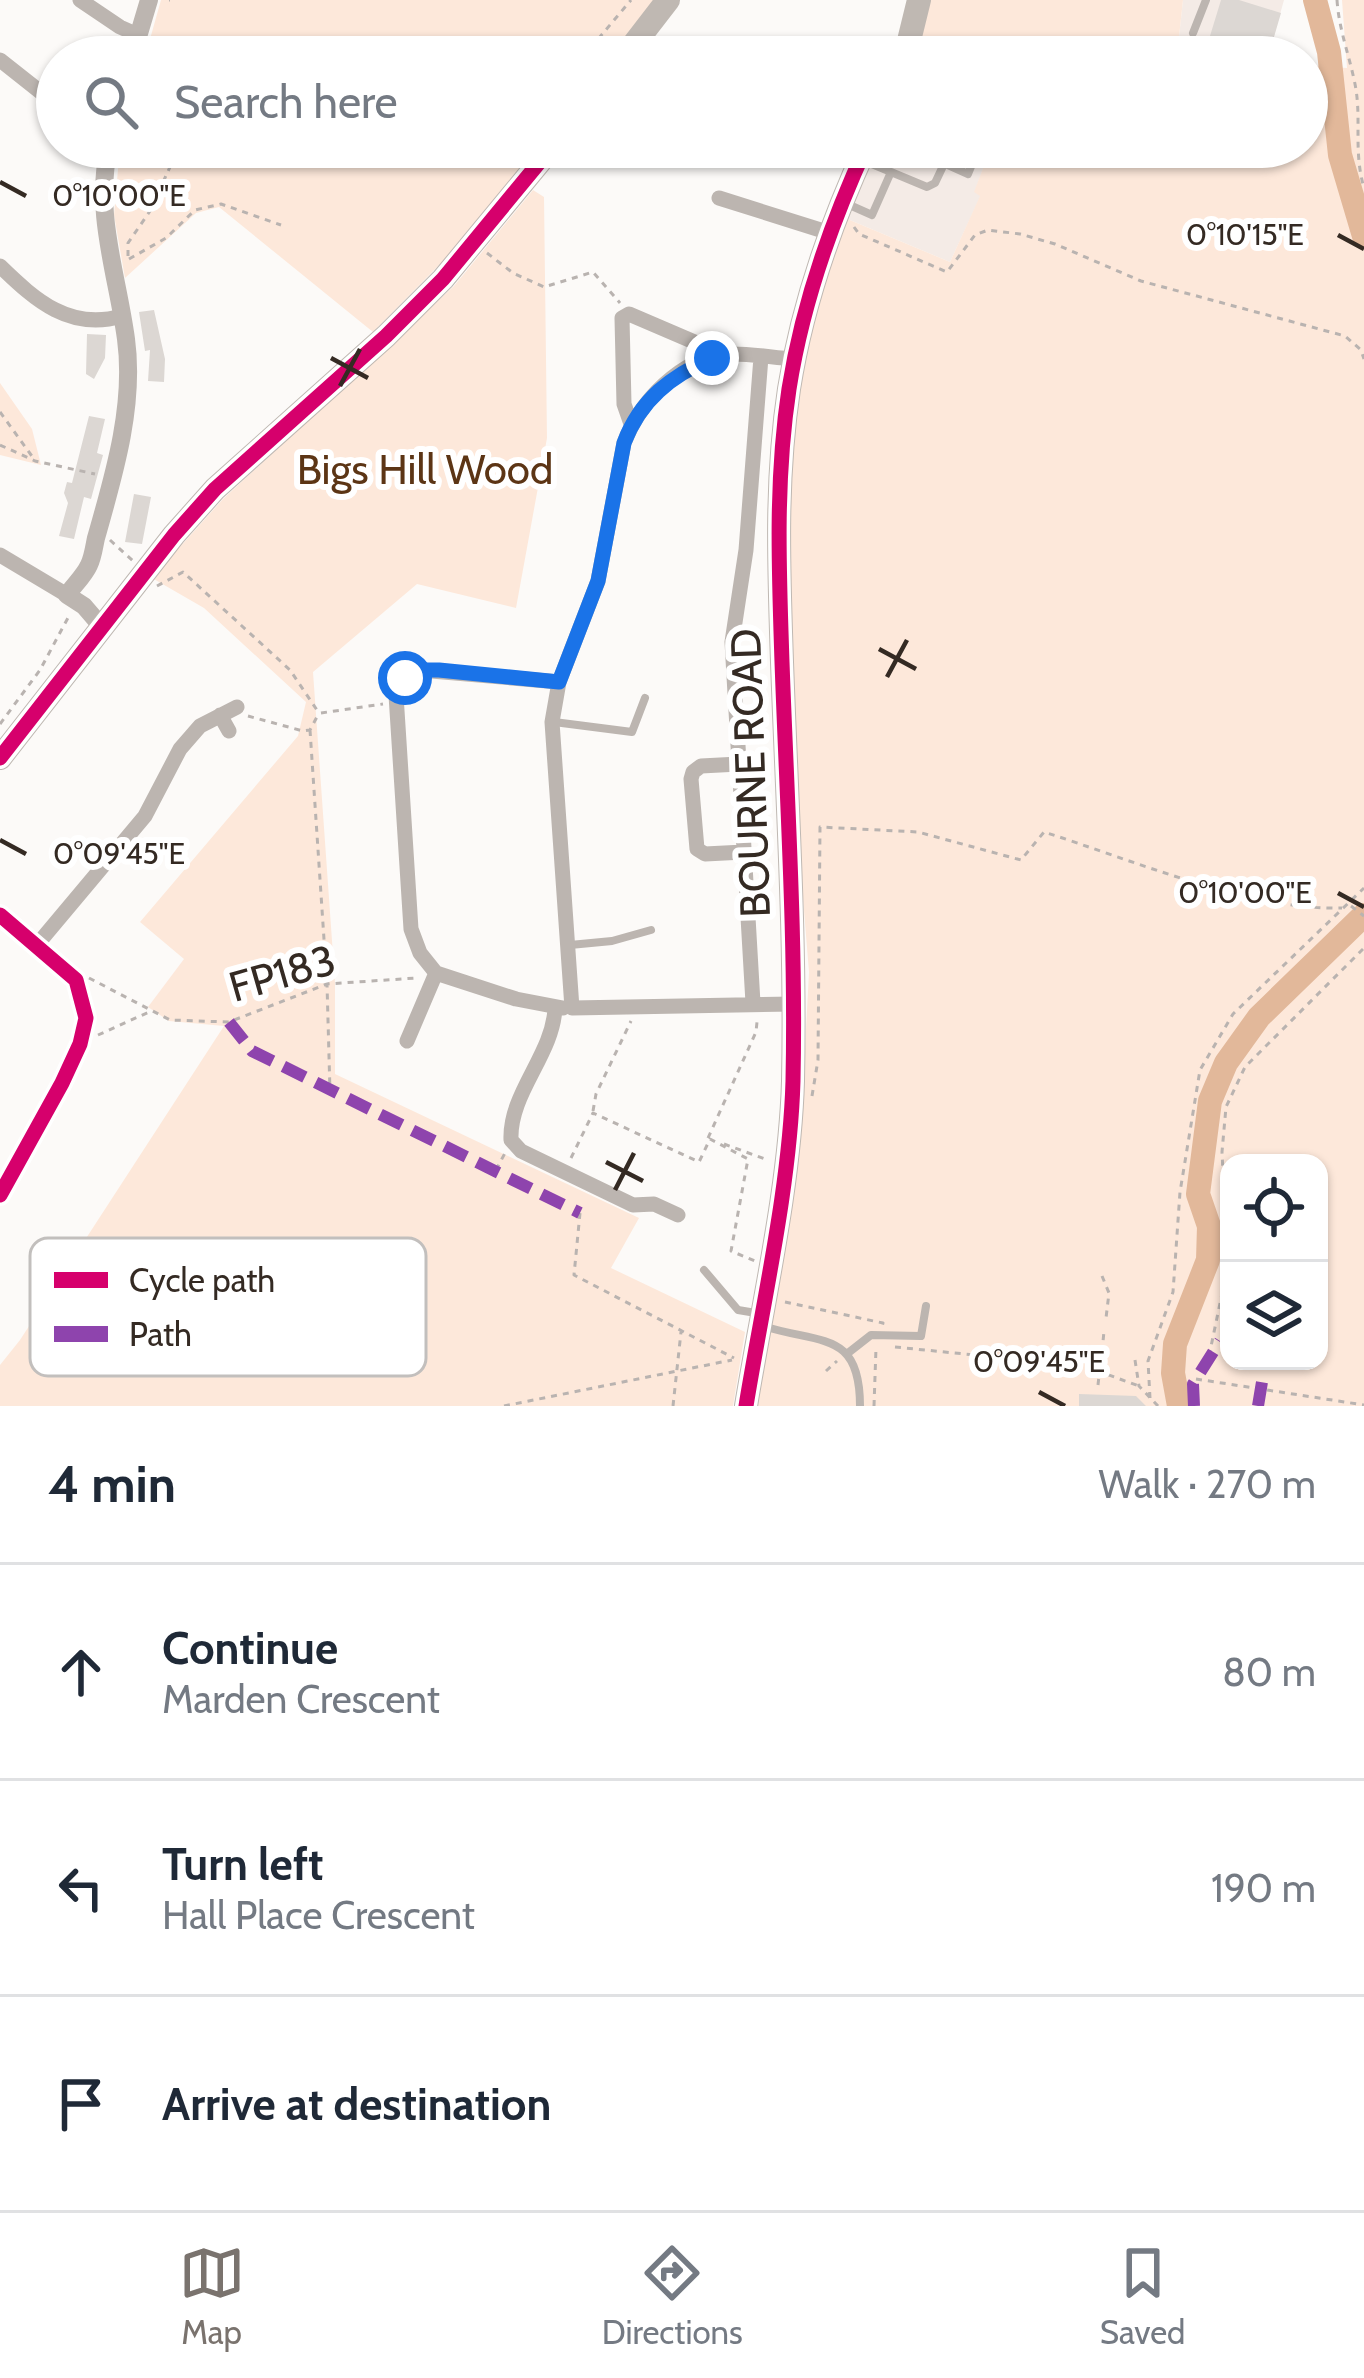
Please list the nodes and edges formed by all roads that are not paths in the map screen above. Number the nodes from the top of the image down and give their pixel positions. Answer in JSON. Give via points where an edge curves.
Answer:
{"nodes":[{"id":1,"x":80,"y":0,"type":"edge"},
{"id":2,"x":148,"y":0,"type":"edge"},
{"id":3,"x":668,"y":0,"type":"edge"},
{"id":4,"x":920,"y":0,"type":"edge"},
{"id":5,"x":1206,"y":0,"type":"edge"},
{"id":6,"x":139,"y":34,"type":"joint"},
{"id":7,"x":1193,"y":34,"type":"dead end"},
{"id":8,"x":640,"y":36,"type":"edge"},
{"id":9,"x":911,"y":36,"type":"edge"},
{"id":10,"x":0,"y":60,"type":"edge"},
{"id":11,"x":36,"y":88,"type":"edge"},
{"id":12,"x":106,"y":168,"type":"edge"},
{"id":13,"x":536,"y":168,"type":"edge"},
{"id":14,"x":858,"y":168,"type":"edge"},
{"id":15,"x":885,"y":168,"type":"edge"},
{"id":16,"x":942,"y":168,"type":"edge"},
{"id":17,"x":891,"y":172,"type":"junction"},
{"id":18,"x":719,"y":198,"type":"dead end"},
{"id":19,"x":841,"y":219,"type":"junction"},
{"id":20,"x":0,"y":266,"type":"edge"},
{"id":21,"x":122,"y":316,"type":"junction"},
{"id":22,"x":761,"y":357,"type":"junction"},
{"id":23,"x":712,"y":358,"type":"junction"},
{"id":24,"x":795,"y":359,"type":"junction"},
{"id":25,"x":631,"y":424,"type":"junction"},
{"id":26,"x":0,"y":555,"type":"edge"},
{"id":27,"x":72,"y":598,"type":"junction"},
{"id":28,"x":102,"y":627,"type":"junction"},
{"id":29,"x":559,"y":682,"type":"junction"},
{"id":30,"x":645,"y":698,"type":"dead end"},
{"id":31,"x":238,"y":707,"type":"road end"},
{"id":32,"x":220,"y":715,"type":"junction"},
{"id":33,"x":552,"y":722,"type":"junction"},
{"id":34,"x":229,"y":731,"type":"dead end"},
{"id":35,"x":0,"y":758,"type":"edge"},
{"id":36,"x":739,"y":764,"type":"junction"},
{"id":37,"x":744,"y":852,"type":"junction"},
{"id":38,"x":0,"y":915,"type":"edge"},
{"id":39,"x":651,"y":930,"type":"dead end"},
{"id":40,"x":37,"y":946,"type":"junction"},
{"id":41,"x":568,"y":946,"type":"junction"},
{"id":42,"x":436,"y":973,"type":"junction"},
{"id":43,"x":756,"y":1003,"type":"junction"},
{"id":44,"x":794,"y":1004,"type":"junction"},
{"id":45,"x":564,"y":1008,"type":"junction"},
{"id":46,"x":407,"y":1041,"type":"dead end"},
{"id":47,"x":0,"y":1195,"type":"edge"},
{"id":48,"x":677,"y":1215,"type":"dead end"},
{"id":49,"x":704,"y":1270,"type":"dead end"},
{"id":50,"x":926,"y":1306,"type":"dead end"},
{"id":51,"x":766,"y":1313,"type":"junction"},
{"id":52,"x":848,"y":1353,"type":"junction"},
{"id":53,"x":746,"y":1406,"type":"edge"},
{"id":54,"x":860,"y":1406,"type":"edge"}],
"edges":[{"from":1,"to":6,"type":"street"},
{"from":2,"to":6,"type":"street"},
{"from":3,"to":8,"type":"main road"},
{"from":4,"to":9,"type":"main road"},
{"from":5,"to":7,"type":"lane"},
{"from":10,"to":11,"type":"street"},
{"from":12,"to":21,"type":"street","via":[[102,200]]},
{"from":13,"to":28,"type":"main road","via":[[475,249],[214,489]]},
{"from":14,"to":19,"type":"main road","name":"BOURNE ROAD"},
{"from":15,"to":17,"type":"lane"},
{"from":16,"to":17,"type":"lane","via":[[931,187]]},
{"from":17,"to":19,"type":"lane","via":[[872,215]]},
{"from":18,"to":19,"type":"street"},
{"from":19,"to":24,"type":"main road","name":"BOURNE ROAD"},
{"from":20,"to":21,"type":"street","via":[[33,296],[88,323]]},
{"from":21,"to":27,"type":"street","via":[[128,370],[114,479]]},
{"from":22,"to":23,"type":"street"},
{"from":22,"to":24,"type":"street"},
{"from":22,"to":36,"type":"street","via":[[732,642]]},
{"from":23,"to":25,"type":"street","via":[[664,384]]},
{"from":23,"to":25,"type":"street","via":[[699,344],[629,314],[622,318]]},
{"from":24,"to":44,"type":"main road","name":"BOURNE ROAD","via":[[778,536]]},
{"from":25,"to":29,"type":"street","via":[[598,581]]},
{"from":26,"to":27,"type":"street"},
{"from":27,"to":28,"type":"street"},
{"from":28,"to":35,"type":"main road"},
{"from":29,"to":33,"type":"street"},
{"from":29,"to":42,"type":"street","via":[[420,670],[405,678],[396,703],[411,929]]},
{"from":30,"to":33,"type":"lane","via":[[627,734]]},
{"from":31,"to":32,"type":"street"},
{"from":32,"to":34,"type":"street"},
{"from":32,"to":40,"type":"street","via":[[181,749],[146,816]]},
{"from":33,"to":41,"type":"street"},
{"from":36,"to":37,"type":"street"},
{"from":36,"to":37,"type":"street","via":[[701,766],[691,779],[697,849]]},
{"from":37,"to":43,"type":"street"},
{"from":38,"to":40,"type":"street"},
{"from":39,"to":41,"type":"lane"},
{"from":40,"to":47,"type":"street","via":[[76,980],[86,1018]]},
{"from":41,"to":45,"type":"street"},
{"from":42,"to":45,"type":"street"},
{"from":42,"to":46,"type":"street"},
{"from":43,"to":44,"type":"street"},
{"from":43,"to":45,"type":"street"},
{"from":44,"to":51,"type":"main road","name":"BOURNE ROAD","via":[[789,1126]]},
{"from":45,"to":48,"type":"street","via":[[510,1123],[511,1140],[564,1173]]},
{"from":49,"to":51,"type":"lane","via":[[738,1310]]},
{"from":50,"to":52,"type":"lane","via":[[921,1336],[871,1335]]},
{"from":51,"to":52,"type":"lane"},
{"from":51,"to":53,"type":"main road","name":"BOURNE ROAD","via":[[744,1361]]},
{"from":52,"to":54,"type":"lane"}]}
